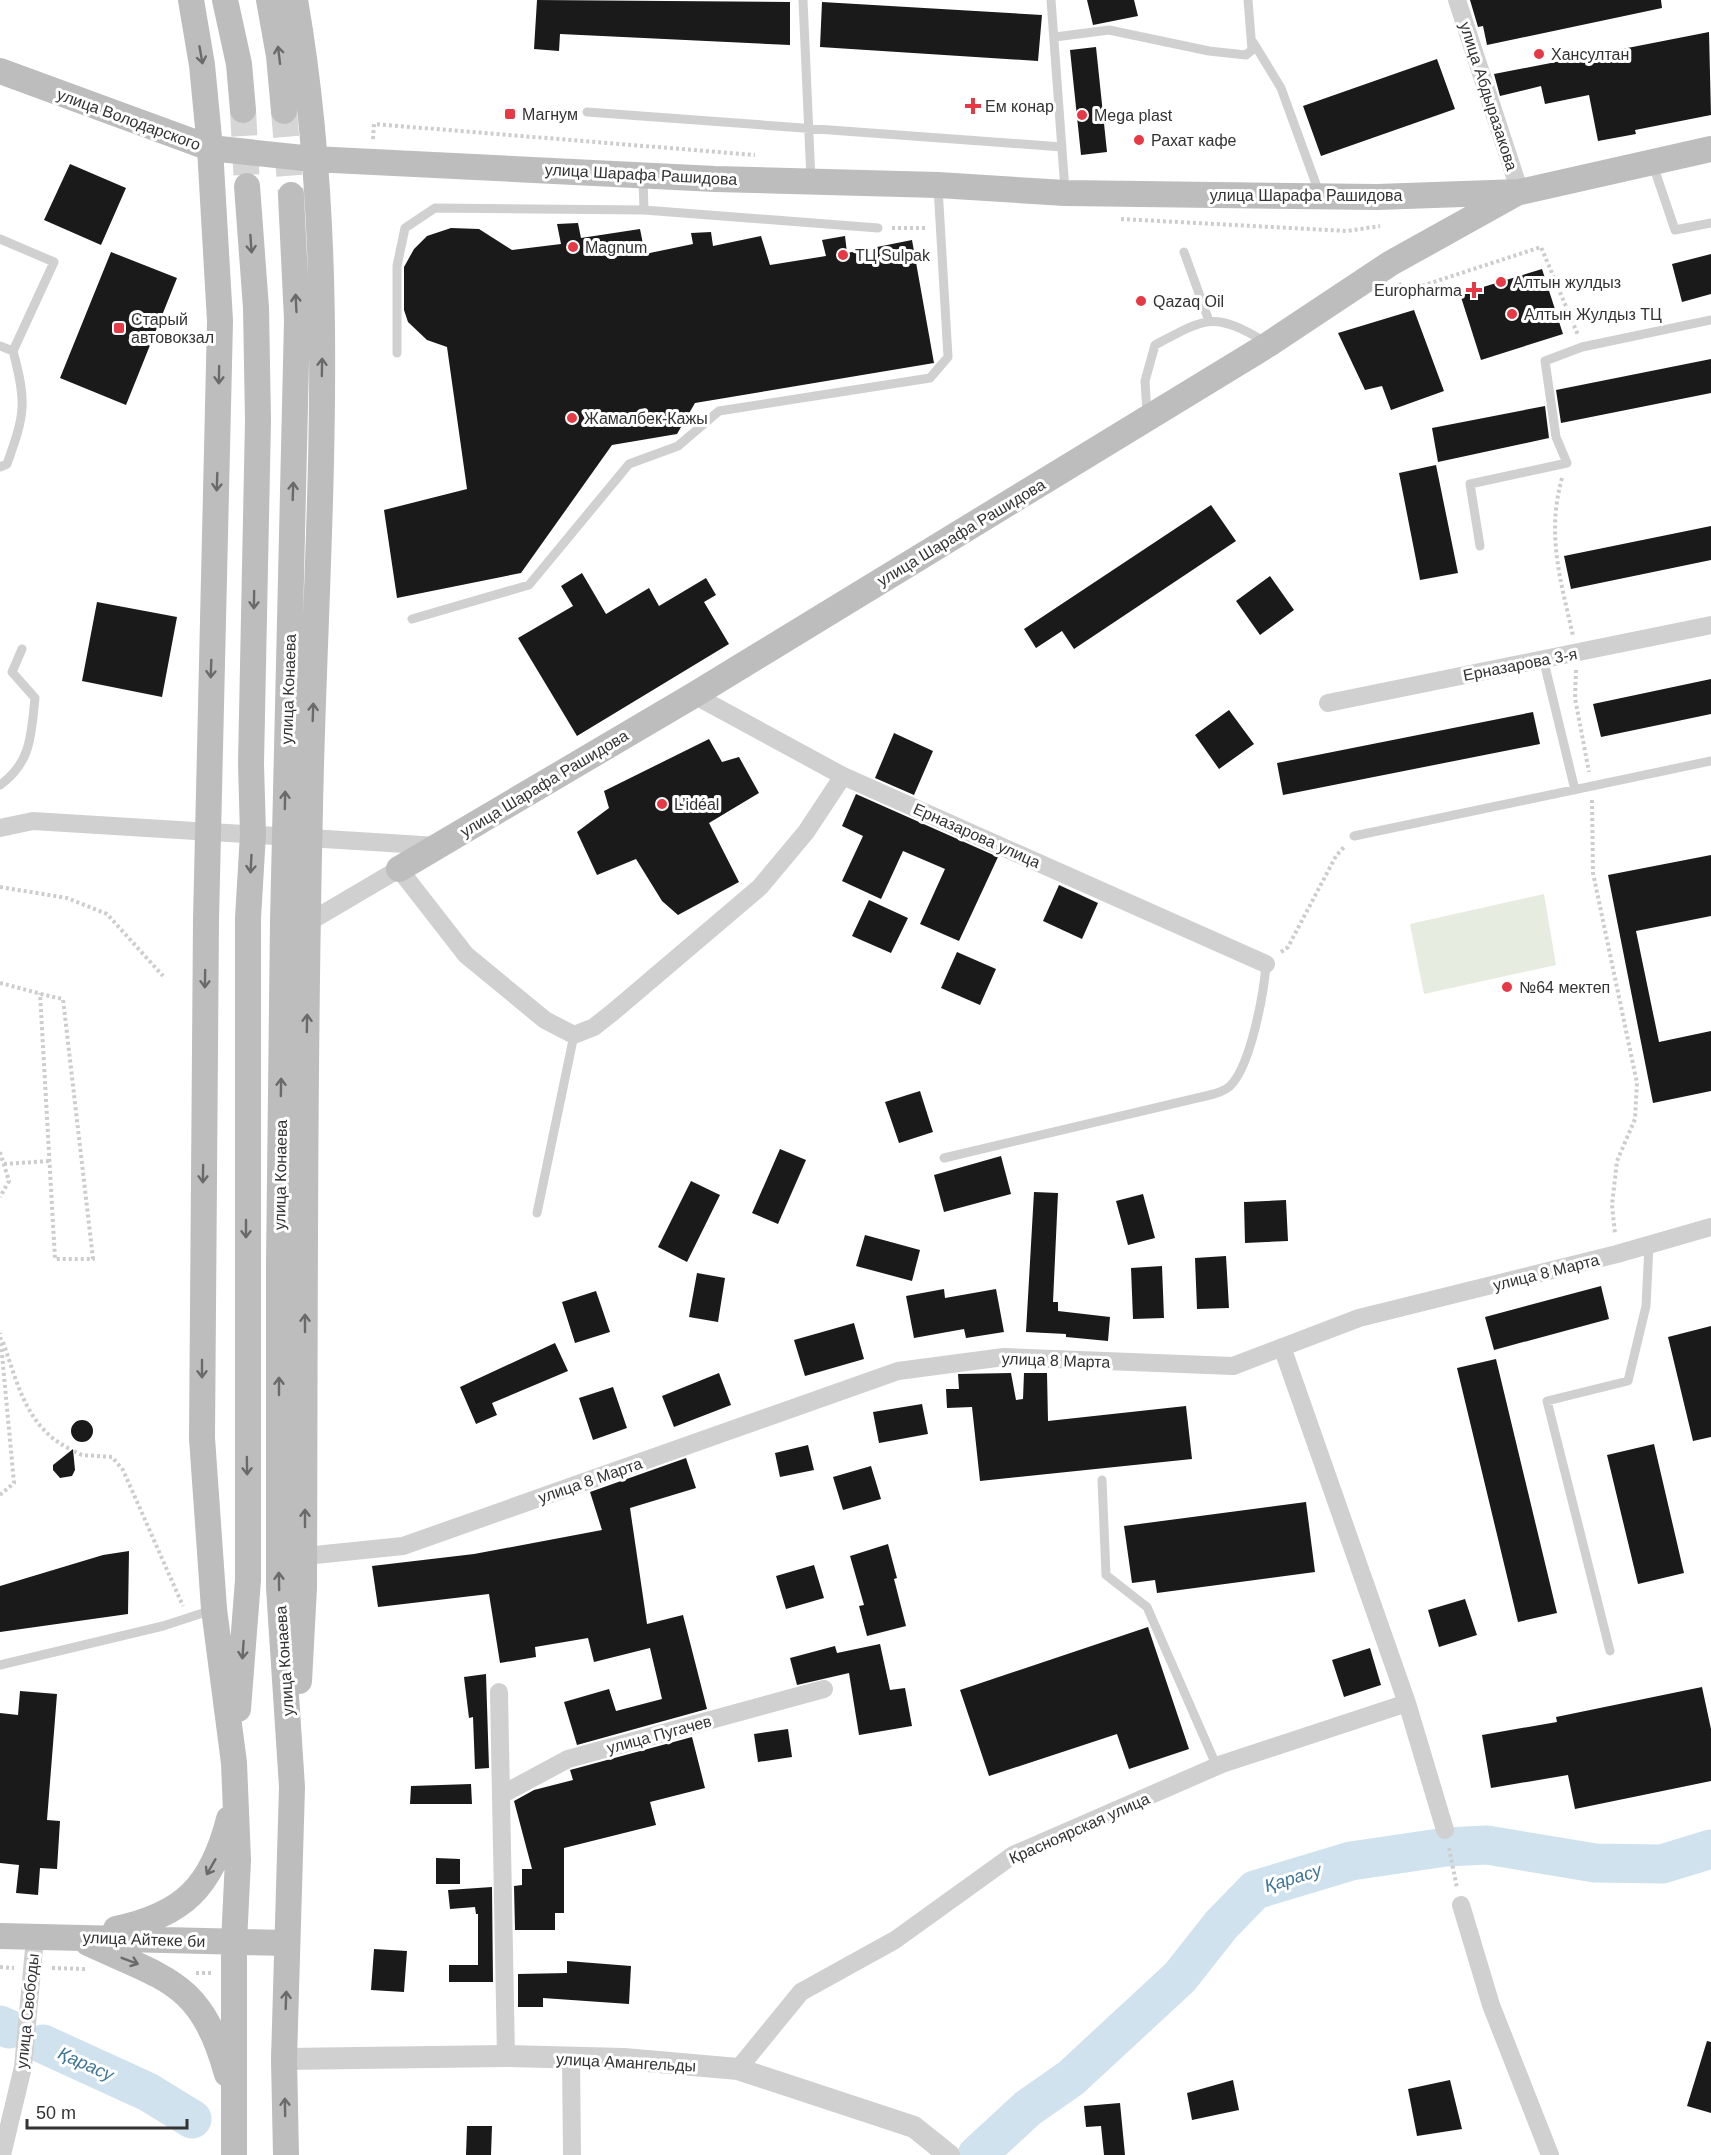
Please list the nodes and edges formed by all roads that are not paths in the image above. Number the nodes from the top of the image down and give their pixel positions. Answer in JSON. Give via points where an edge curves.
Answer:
{"nodes":[{"id":1,"x":191,"y":0,"type":"edge"},
{"id":2,"x":225,"y":0,"type":"edge"},
{"id":3,"x":269,"y":0,"type":"edge"},
{"id":4,"x":295,"y":0,"type":"edge"},
{"id":5,"x":804,"y":0,"type":"edge"},
{"id":6,"x":1051,"y":0,"type":"edge"},
{"id":7,"x":1248,"y":0,"type":"edge"},
{"id":8,"x":1457,"y":0,"type":"edge"},
{"id":9,"x":1055,"y":37,"type":"junction"},
{"id":10,"x":1253,"y":42,"type":"junction"},
{"id":11,"x":0,"y":71,"type":"edge"},
{"id":12,"x":243,"y":110,"type":"tunnel mouth"},
{"id":13,"x":284,"y":111,"type":"tunnel mouth"},
{"id":14,"x":587,"y":112,"type":"dead end"},
{"id":15,"x":810,"y":128,"type":"junction"},
{"id":16,"x":1062,"y":147,"type":"junction"},
{"id":17,"x":210,"y":148,"type":"junction"},
{"id":18,"x":1711,"y":150,"type":"edge"},
{"id":19,"x":313,"y":159,"type":"junction"},
{"id":20,"x":1653,"y":162,"type":"junction"},
{"id":21,"x":643,"y":174,"type":"junction"},
{"id":22,"x":810,"y":183,"type":"junction"},
{"id":23,"x":938,"y":185,"type":"junction"},
{"id":24,"x":247,"y":186,"type":"tunnel mouth"},
{"id":25,"x":1520,"y":192,"type":"junction"},
{"id":26,"x":1065,"y":193,"type":"junction"},
{"id":27,"x":291,"y":195,"type":"tunnel mouth"},
{"id":28,"x":1321,"y":197,"type":"junction"},
{"id":29,"x":644,"y":210,"type":"junction"},
{"id":30,"x":1711,"y":223,"type":"edge"},
{"id":31,"x":878,"y":228,"type":"road end"},
{"id":32,"x":0,"y":239,"type":"edge"},
{"id":33,"x":1184,"y":252,"type":"dead end"},
{"id":34,"x":1711,"y":320,"type":"edge"},
{"id":35,"x":1209,"y":321,"type":"junction"},
{"id":36,"x":1269,"y":345,"type":"junction"},
{"id":37,"x":0,"y":346,"type":"edge"},
{"id":38,"x":13,"y":351,"type":"junction"},
{"id":39,"x":398,"y":353,"type":"dead end"},
{"id":40,"x":1148,"y":419,"type":"junction"},
{"id":41,"x":0,"y":467,"type":"edge"},
{"id":42,"x":1480,"y":546,"type":"dead end"},
{"id":43,"x":412,"y":619,"type":"dead end"},
{"id":44,"x":1711,"y":625,"type":"edge"},
{"id":45,"x":22,"y":649,"type":"dead end"},
{"id":46,"x":1543,"y":658,"type":"junction"},
{"id":47,"x":694,"y":695,"type":"junction"},
{"id":48,"x":1329,"y":703,"type":"dead end"},
{"id":49,"x":1711,"y":761,"type":"edge"},
{"id":50,"x":843,"y":776,"type":"junction"},
{"id":51,"x":0,"y":785,"type":"edge"},
{"id":52,"x":1575,"y":790,"type":"junction"},
{"id":53,"x":0,"y":828,"type":"edge"},
{"id":54,"x":207,"y":831,"type":"junction"},
{"id":55,"x":253,"y":834,"type":"junction"},
{"id":56,"x":285,"y":835,"type":"junction"},
{"id":57,"x":1354,"y":836,"type":"road end"},
{"id":58,"x":310,"y":837,"type":"junction"},
{"id":59,"x":438,"y":846,"type":"junction"},
{"id":60,"x":399,"y":869,"type":"junction"},
{"id":61,"x":309,"y":922,"type":"junction"},
{"id":62,"x":1266,"y":964,"type":"joint"},
{"id":63,"x":574,"y":1035,"type":"junction"},
{"id":64,"x":944,"y":1158,"type":"dead end"},
{"id":65,"x":537,"y":1213,"type":"dead end"},
{"id":66,"x":1711,"y":1227,"type":"edge"},
{"id":67,"x":1649,"y":1245,"type":"junction"},
{"id":68,"x":1282,"y":1347,"type":"junction"},
{"id":69,"x":1102,"y":1480,"type":"dead end"},
{"id":70,"x":304,"y":1556,"type":"junction"},
{"id":71,"x":214,"y":1609,"type":"junction"},
{"id":72,"x":1610,"y":1651,"type":"dead end"},
{"id":73,"x":0,"y":1665,"type":"edge"},
{"id":74,"x":824,"y":1689,"type":"dead end"},
{"id":75,"x":499,"y":1692,"type":"dead end"},
{"id":76,"x":1407,"y":1703,"type":"junction"},
{"id":77,"x":234,"y":1763,"type":"junction"},
{"id":78,"x":1222,"y":1764,"type":"junction"},
{"id":79,"x":292,"y":1786,"type":"junction"},
{"id":80,"x":235,"y":1792,"type":"junction"},
{"id":81,"x":501,"y":1795,"type":"junction"},
{"id":82,"x":1446,"y":1835,"type":"road end"},
{"id":83,"x":1461,"y":1905,"type":"dead end"},
{"id":84,"x":0,"y":1936,"type":"edge"},
{"id":85,"x":76,"y":1937,"type":"junction"},
{"id":86,"x":35,"y":1938,"type":"junction"},
{"id":87,"x":234,"y":1942,"type":"junction"},
{"id":88,"x":287,"y":1942,"type":"junction"},
{"id":89,"x":506,"y":2056,"type":"junction"},
{"id":90,"x":571,"y":2058,"type":"junction"},
{"id":91,"x":284,"y":2059,"type":"junction"},
{"id":92,"x":738,"y":2069,"type":"junction"},
{"id":93,"x":234,"y":2100,"type":"junction"},
{"id":94,"x":2,"y":2155,"type":"edge"},
{"id":95,"x":234,"y":2155,"type":"edge"},
{"id":96,"x":286,"y":2155,"type":"edge"},
{"id":97,"x":572,"y":2155,"type":"edge"},
{"id":98,"x":949,"y":2155,"type":"edge"},
{"id":99,"x":1550,"y":2155,"type":"edge"}],
"edges":[{"from":1,"to":17,"type":"main road","name":"улица Конаева","one_way":true},
{"from":2,"to":12,"type":"main road"},
{"from":13,"to":3,"type":"main road","one_way":true},
{"from":4,"to":19,"type":"main road","via":[[304,52]]},
{"from":5,"to":15,"type":"lane"},
{"from":6,"to":9,"type":"lane"},
{"from":7,"to":10,"type":"lane"},
{"from":8,"to":25,"type":"street","name":"улица Абдыразакова"},
{"from":9,"to":10,"type":"lane","via":[[1109,30],[1246,55]]},
{"from":9,"to":16,"type":"lane"},
{"from":10,"to":28,"type":"lane","via":[[1281,88]]},
{"from":11,"to":17,"type":"main road","name":"улица Володарского"},
{"from":14,"to":15,"type":"lane"},
{"from":15,"to":16,"type":"lane"},
{"from":15,"to":22,"type":"lane"},
{"from":16,"to":26,"type":"lane"},
{"from":17,"to":19,"type":"main road","name":"улица Володарского"},
{"from":17,"to":54,"type":"main road","name":"улица Конаева","one_way":true,"via":[[220,321]]},
{"from":18,"to":20,"type":"main road","name":"улица Шарафа Рашидова"},
{"from":19,"to":21,"type":"main road","name":"улица Шарафа Рашидова"},
{"from":58,"to":19,"type":"main road","one_way":true,"via":[[322,320]]},
{"from":20,"to":25,"type":"main road","name":"улица Шарафа Рашидова"},
{"from":20,"to":30,"type":"lane","via":[[1675,230]]},
{"from":21,"to":22,"type":"main road","name":"улица Шарафа Рашидова"},
{"from":21,"to":29,"type":"lane"},
{"from":22,"to":23,"type":"main road","name":"улица Шарафа Рашидова"},
{"from":23,"to":26,"type":"main road","name":"улица Шарафа Рашидова"},
{"from":23,"to":43,"type":"lane","via":[[948,357],[930,378],[719,411],[678,446],[629,464],[529,585]]},
{"from":24,"to":55,"type":"main road","name":"улица Конаева","one_way":true,"via":[[256,308],[258,420],[251,740]]},
{"from":25,"to":28,"type":"main road","name":"улица Шарафа Рашидова"},
{"from":25,"to":36,"type":"main road","name":"улица Шарафа Рашидова","via":[[1391,263]]},
{"from":26,"to":28,"type":"main road","name":"улица Шарафа Рашидова"},
{"from":56,"to":27,"type":"main road","name":"улица Конаева","one_way":true,"via":[[297,320]]},
{"from":29,"to":31,"type":"lane"},
{"from":29,"to":39,"type":"lane","via":[[435,208],[405,228],[397,266]]},
{"from":32,"to":38,"type":"lane","via":[[54,262]]},
{"from":33,"to":35,"type":"lane"},
{"from":34,"to":42,"type":"lane","via":[[1582,347],[1545,360],[1556,437],[1566,463],[1470,484]]},
{"from":35,"to":36,"type":"lane","via":[[1236,325]]},
{"from":35,"to":40,"type":"lane","via":[[1200,321],[1155,345],[1145,381]]},
{"from":36,"to":40,"type":"main road","name":"улица Шарафа Рашидова"},
{"from":37,"to":38,"type":"lane"},
{"from":38,"to":41,"type":"lane","via":[[22,385],[23,419],[7,464]]},
{"from":40,"to":47,"type":"main road","name":"улица Шарафа Рашидова"},
{"from":44,"to":46,"type":"street","name":"Ерназарова 3-я"},
{"from":45,"to":51,"type":"lane","via":[[12,672],[35,698],[30,744],[15,774]]},
{"from":46,"to":48,"type":"street","name":"Ерназарова 3-я"},
{"from":46,"to":52,"type":"lane"},
{"from":47,"to":50,"type":"street","name":"Ерназарова улица"},
{"from":47,"to":59,"type":"main road","name":"улица Шарафа Рашидова"},
{"from":49,"to":52,"type":"lane"},
{"from":50,"to":62,"type":"street","name":"Ерназарова улица"},
{"from":50,"to":63,"type":"street","via":[[806,832],[760,887],[613,1012],[594,1027]]},
{"from":52,"to":57,"type":"lane"},
{"from":53,"to":54,"type":"street","via":[[33,821]]},
{"from":54,"to":55,"type":"street"},
{"from":54,"to":71,"type":"main road","name":"улица Конаева","one_way":true,"via":[[202,1437]]},
{"from":55,"to":56,"type":"street"},
{"from":55,"to":77,"type":"main road","name":"улица Конаева","one_way":true,"via":[[248,965],[248,1580]]},
{"from":56,"to":58,"type":"street"},
{"from":79,"to":56,"type":"main road","name":"улица Конаева","one_way":true,"via":[[279,1588]]},
{"from":58,"to":59,"type":"street"},
{"from":58,"to":61,"type":"main road"},
{"from":59,"to":60,"type":"main road","name":"улица Шарафа Рашидова"},
{"from":60,"to":61,"type":"street"},
{"from":60,"to":63,"type":"street","via":[[466,955],[545,1020]]},
{"from":70,"to":61,"type":"main road","one_way":true},
{"from":62,"to":64,"type":"lane","via":[[1263,1000],[1239,1074],[1230,1087]]},
{"from":63,"to":65,"type":"lane"},
{"from":66,"to":67,"type":"street","name":"улица 8 Марта"},
{"from":67,"to":68,"type":"street","name":"улица 8 Марта","via":[[1359,1318]]},
{"from":67,"to":72,"type":"lane","via":[[1646,1306],[1628,1381],[1547,1401]]},
{"from":68,"to":70,"type":"street","name":"улица 8 Марта","via":[[1233,1366],[1004,1357],[898,1371],[403,1546]]},
{"from":68,"to":76,"type":"street"},
{"from":69,"to":78,"type":"lane","via":[[1106,1575],[1147,1607],[1214,1760]]},
{"from":70,"to":79,"type":"main road"},
{"from":71,"to":73,"type":"lane"},
{"from":71,"to":77,"type":"main road","name":"улица Конаева"},
{"from":74,"to":81,"type":"street","name":"улица Пугачев","via":[[568,1759]]},
{"from":75,"to":81,"type":"street"},
{"from":76,"to":78,"type":"street","name":"Красноярская улица"},
{"from":76,"to":82,"type":"street"},
{"from":77,"to":80,"type":"main road","name":"улица Конаева"},
{"from":78,"to":92,"type":"street","name":"Красноярская улица","via":[[1013,1855],[895,1940],[801,1992]]},
{"from":79,"to":88,"type":"main road","name":"улица Конаева"},
{"from":80,"to":85,"type":"main road","one_way":true,"via":[[221,1850],[204,1879],[177,1907],[148,1922]]},
{"from":80,"to":87,"type":"main road","name":"улица Конаева","via":[[238,1860]]},
{"from":81,"to":89,"type":"street"},
{"from":83,"to":99,"type":"street","via":[[1491,2005]]},
{"from":84,"to":86,"type":"main road","name":"улица Айтеке би"},
{"from":85,"to":86,"type":"main road","name":"улица Айтеке би"},
{"from":85,"to":87,"type":"main road","name":"улица Айтеке би"},
{"from":85,"to":93,"type":"main road","one_way":true,"via":[[174,1983],[195,2003],[213,2031]]},
{"from":86,"to":94,"type":"street","name":"улица Свободы","via":[[23,2067]]},
{"from":87,"to":88,"type":"main road","name":"улица Айтеке би"},
{"from":87,"to":93,"type":"main road","name":"улица Конаева"},
{"from":91,"to":88,"type":"main road","name":"улица Конаева","one_way":true},
{"from":89,"to":90,"type":"street","name":"улица Амангельды"},
{"from":89,"to":91,"type":"street","name":"улица Амангельды"},
{"from":90,"to":92,"type":"street","name":"улица Амангельды"},
{"from":90,"to":97,"type":"street"},
{"from":96,"to":91,"type":"main road","name":"улица Конаева","one_way":true},
{"from":92,"to":98,"type":"street","name":"улица Амангельды","via":[[914,2127]]},
{"from":93,"to":95,"type":"main road","name":"улица Конаева"}]}
